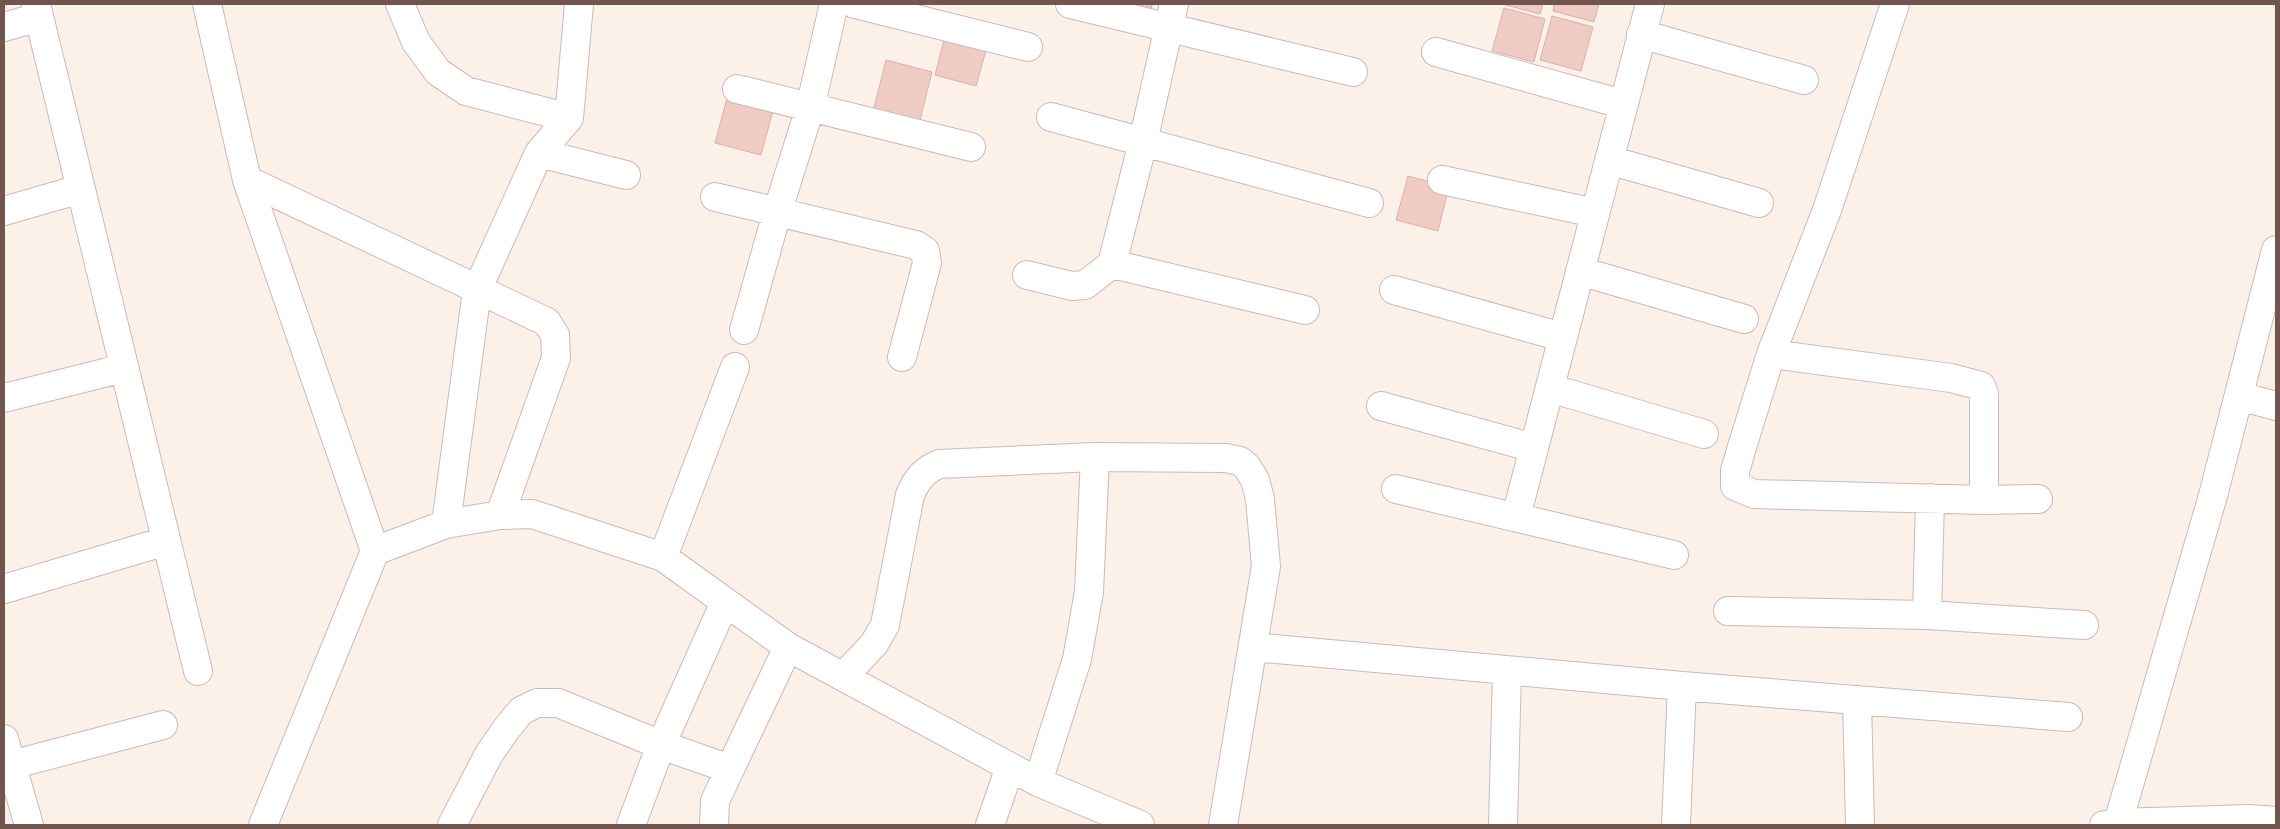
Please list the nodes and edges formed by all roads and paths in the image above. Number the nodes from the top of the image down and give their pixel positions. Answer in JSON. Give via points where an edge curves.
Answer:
{"nodes":[{"id":1,"x":207,"y":4,"type":"edge"},
{"id":2,"x":400,"y":4,"type":"edge"},
{"id":3,"x":579,"y":4,"type":"edge"},
{"id":4,"x":834,"y":4,"type":"edge"},
{"id":5,"x":855,"y":4,"type":"edge"},
{"id":6,"x":1070,"y":4,"type":"edge"},
{"id":7,"x":1650,"y":4,"type":"edge"},
{"id":8,"x":1895,"y":4,"type":"edge"},
{"id":9,"x":37,"y":10,"type":"edge"},
{"id":10,"x":1172,"y":16,"type":"edge"},
{"id":11,"x":4,"y":27,"type":"edge"},
{"id":12,"x":1641,"y":34,"type":"junction"},
{"id":13,"x":1028,"y":47,"type":"dead end"},
{"id":14,"x":1436,"y":52,"type":"dead end"},
{"id":15,"x":1352,"y":72,"type":"dead end"},
{"id":16,"x":1804,"y":80,"type":"dead end"},
{"id":17,"x":737,"y":89,"type":"dead end"},
{"id":18,"x":1622,"y":104,"type":"junction"},
{"id":19,"x":810,"y":108,"type":"junction"},
{"id":20,"x":1051,"y":117,"type":"dead end"},
{"id":21,"x":569,"y":118,"type":"junction"},
{"id":22,"x":1143,"y":142,"type":"junction"},
{"id":23,"x":971,"y":147,"type":"dead end"},
{"id":24,"x":539,"y":153,"type":"junction"},
{"id":25,"x":1609,"y":160,"type":"junction"},
{"id":26,"x":626,"y":175,"type":"dead end"},
{"id":27,"x":247,"y":180,"type":"junction"},
{"id":28,"x":1442,"y":180,"type":"dead end"},
{"id":29,"x":80,"y":189,"type":"junction"},
{"id":30,"x":716,"y":198,"type":"dead end"},
{"id":31,"x":1369,"y":203,"type":"dead end"},
{"id":32,"x":1759,"y":203,"type":"dead end"},
{"id":33,"x":4,"y":211,"type":"edge"},
{"id":34,"x":777,"y":213,"type":"junction"},
{"id":35,"x":1595,"y":214,"type":"junction"},
{"id":36,"x":2276,"y":250,"type":"edge"},
{"id":37,"x":1112,"y":264,"type":"junction"},
{"id":38,"x":1580,"y":271,"type":"junction"},
{"id":39,"x":1027,"y":275,"type":"dead end"},
{"id":40,"x":477,"y":290,"type":"junction"},
{"id":41,"x":1394,"y":290,"type":"dead end"},
{"id":42,"x":1305,"y":310,"type":"dead end"},
{"id":43,"x":1744,"y":319,"type":"dead end"},
{"id":44,"x":744,"y":330,"type":"dead end"},
{"id":45,"x":1562,"y":337,"type":"junction"},
{"id":46,"x":1771,"y":354,"type":"junction"},
{"id":47,"x":902,"y":357,"type":"dead end"},
{"id":48,"x":124,"y":368,"type":"junction"},
{"id":49,"x":735,"y":368,"type":"dead end"},
{"id":50,"x":1550,"y":388,"type":"junction"},
{"id":51,"x":2239,"y":396,"type":"junction"},
{"id":52,"x":4,"y":398,"type":"edge"},
{"id":53,"x":1381,"y":406,"type":"dead end"},
{"id":54,"x":2276,"y":406,"type":"edge"},
{"id":55,"x":1704,"y":434,"type":"dead end"},
{"id":56,"x":1534,"y":448,"type":"junction"},
{"id":57,"x":1095,"y":456,"type":"junction"},
{"id":58,"x":1396,"y":489,"type":"dead end"},
{"id":59,"x":1930,"y":498,"type":"junction"},
{"id":60,"x":2038,"y":499,"type":"dead end"},
{"id":61,"x":1984,"y":500,"type":"junction"},
{"id":62,"x":500,"y":515,"type":"junction"},
{"id":63,"x":1516,"y":518,"type":"junction"},
{"id":64,"x":446,"y":524,"type":"junction"},
{"id":65,"x":166,"y":541,"type":"junction"},
{"id":66,"x":375,"y":551,"type":"junction"},
{"id":67,"x":1674,"y":555,"type":"dead end"},
{"id":68,"x":663,"y":557,"type":"junction"},
{"id":69,"x":4,"y":588,"type":"edge"},
{"id":70,"x":725,"y":602,"type":"junction"},
{"id":71,"x":1728,"y":611,"type":"dead end"},
{"id":72,"x":1927,"y":615,"type":"junction"},
{"id":73,"x":2084,"y":625,"type":"dead end"},
{"id":74,"x":788,"y":647,"type":"junction"},
{"id":75,"x":1254,"y":647,"type":"junction"},
{"id":76,"x":1507,"y":670,"type":"junction"},
{"id":77,"x":198,"y":671,"type":"dead end"},
{"id":78,"x":844,"y":676,"type":"junction"},
{"id":79,"x":1682,"y":686,"type":"junction"},
{"id":80,"x":1857,"y":700,"type":"junction"},
{"id":81,"x":2068,"y":717,"type":"dead end"},
{"id":82,"x":163,"y":725,"type":"dead end"},
{"id":83,"x":661,"y":745,"type":"junction"},
{"id":84,"x":8,"y":752,"type":"edge"},
{"id":85,"x":1010,"y":767,"type":"junction"},
{"id":86,"x":730,"y":769,"type":"junction"},
{"id":87,"x":1038,"y":782,"type":"junction"},
{"id":88,"x":2276,"y":821,"type":"edge"},
{"id":89,"x":2171,"y":823,"type":"edge"},
{"id":90,"x":2111,"y":824,"type":"edge"},
{"id":91,"x":29,"y":825,"type":"edge"},
{"id":92,"x":266,"y":825,"type":"edge"},
{"id":93,"x":452,"y":825,"type":"edge"},
{"id":94,"x":631,"y":825,"type":"edge"},
{"id":95,"x":714,"y":825,"type":"edge"},
{"id":96,"x":990,"y":825,"type":"edge"},
{"id":97,"x":1140,"y":825,"type":"edge"},
{"id":98,"x":1223,"y":825,"type":"edge"},
{"id":99,"x":1503,"y":825,"type":"edge"},
{"id":100,"x":1676,"y":825,"type":"edge"},
{"id":101,"x":1860,"y":825,"type":"edge"}],
"edges":[{"from":1,"to":27,"type":"street"},
{"from":2,"to":21,"type":"street","via":[[416,42],[438,72],[466,91]]},
{"from":3,"to":21,"type":"street"},
{"from":4,"to":19,"type":"street"},
{"from":5,"to":13,"type":"street"},
{"from":6,"to":10,"type":"street"},
{"from":7,"to":12,"type":"street"},
{"from":8,"to":46,"type":"street","via":[[1827,210]]},
{"from":9,"to":11,"type":"street"},
{"from":9,"to":29,"type":"street"},
{"from":10,"to":15,"type":"street"},
{"from":10,"to":22,"type":"street"},
{"from":12,"to":16,"type":"street"},
{"from":12,"to":18,"type":"street"},
{"from":14,"to":18,"type":"street"},
{"from":17,"to":19,"type":"street"},
{"from":18,"to":25,"type":"street"},
{"from":19,"to":23,"type":"street"},
{"from":19,"to":34,"type":"street"},
{"from":20,"to":22,"type":"street"},
{"from":21,"to":24,"type":"street"},
{"from":22,"to":31,"type":"street"},
{"from":22,"to":37,"type":"street"},
{"from":24,"to":26,"type":"street"},
{"from":24,"to":40,"type":"street"},
{"from":25,"to":32,"type":"street"},
{"from":25,"to":35,"type":"street"},
{"from":27,"to":40,"type":"street"},
{"from":27,"to":66,"type":"street"},
{"from":28,"to":35,"type":"street"},
{"from":29,"to":33,"type":"street"},
{"from":29,"to":48,"type":"street"},
{"from":30,"to":34,"type":"street"},
{"from":34,"to":44,"type":"street"},
{"from":34,"to":47,"type":"street","via":[[916,245],[925,251],[927,263]]},
{"from":35,"to":38,"type":"street"},
{"from":36,"to":51,"type":"street"},
{"from":37,"to":39,"type":"street","via":[[1085,285],[1072,286]]},
{"from":37,"to":42,"type":"street"},
{"from":38,"to":43,"type":"street"},
{"from":38,"to":45,"type":"street"},
{"from":40,"to":62,"type":"street","via":[[547,322],[555,335],[556,358]]},
{"from":40,"to":64,"type":"street"},
{"from":41,"to":45,"type":"street"},
{"from":45,"to":50,"type":"street"},
{"from":46,"to":59,"type":"street","via":[[1735,471],[1735,486],[1754,494]]},
{"from":46,"to":61,"type":"street","via":[[1951,378],[1981,386],[1984,394]]},
{"from":48,"to":52,"type":"street"},
{"from":48,"to":65,"type":"street"},
{"from":49,"to":68,"type":"street"},
{"from":50,"to":55,"type":"street"},
{"from":50,"to":56,"type":"street"},
{"from":51,"to":54,"type":"street"},
{"from":51,"to":90,"type":"street","via":[[2214,492]]},
{"from":53,"to":56,"type":"street"},
{"from":56,"to":63,"type":"street"},
{"from":57,"to":75,"type":"street","via":[[1226,458],[1240,461],[1247,467],[1255,480],[1260,499],[1266,566]]},
{"from":57,"to":78,"type":"street","via":[[939,464],[926,470],[910,495],[885,625],[874,644]]},
{"from":57,"to":87,"type":"street","via":[[1089,592],[1079,650]]},
{"from":58,"to":63,"type":"street"},
{"from":59,"to":61,"type":"street"},
{"from":59,"to":72,"type":"street"},
{"from":60,"to":61,"type":"street"},
{"from":62,"to":64,"type":"street"},
{"from":62,"to":68,"type":"street","via":[[532,514]]},
{"from":63,"to":67,"type":"street"},
{"from":64,"to":66,"type":"street"},
{"from":65,"to":69,"type":"street"},
{"from":65,"to":77,"type":"street"},
{"from":66,"to":92,"type":"street"},
{"from":68,"to":70,"type":"street"},
{"from":70,"to":74,"type":"street"},
{"from":70,"to":83,"type":"street"},
{"from":71,"to":72,"type":"street"},
{"from":72,"to":73,"type":"street"},
{"from":74,"to":78,"type":"street"},
{"from":74,"to":86,"type":"street"},
{"from":75,"to":76,"type":"street"},
{"from":75,"to":98,"type":"street"},
{"from":76,"to":79,"type":"street"},
{"from":76,"to":99,"type":"street"},
{"from":78,"to":85,"type":"street"},
{"from":79,"to":80,"type":"street"},
{"from":79,"to":100,"type":"street"},
{"from":80,"to":81,"type":"street"},
{"from":80,"to":101,"type":"street"},
{"from":82,"to":84,"type":"street"},
{"from":83,"to":86,"type":"street"},
{"from":83,"to":93,"type":"street","via":[[558,703],[537,704],[521,711],[507,728],[489,754]]},
{"from":83,"to":94,"type":"street"},
{"from":84,"to":91,"type":"street"},
{"from":85,"to":87,"type":"street"},
{"from":85,"to":96,"type":"street"},
{"from":86,"to":95,"type":"street","via":[[715,801]]},
{"from":87,"to":97,"type":"street"},
{"from":88,"to":89,"type":"street","via":[[2249,819]]},
{"from":89,"to":90,"type":"street"}]}
